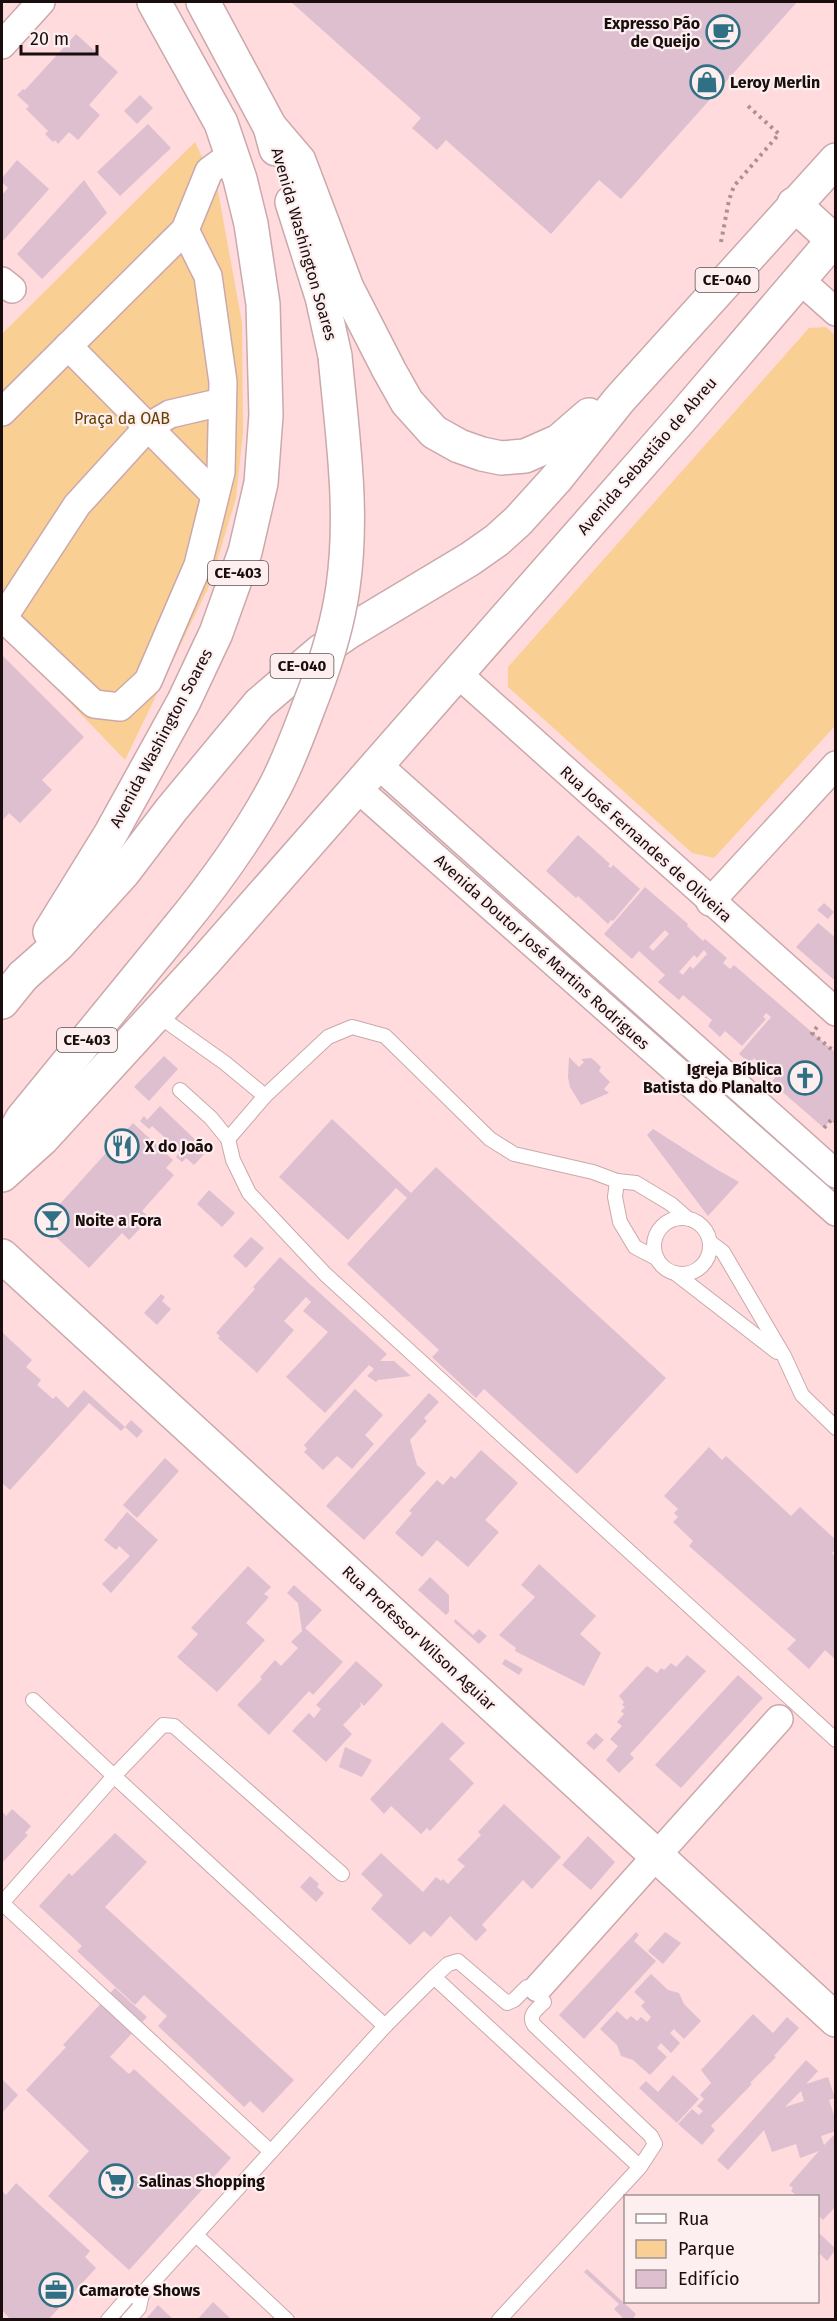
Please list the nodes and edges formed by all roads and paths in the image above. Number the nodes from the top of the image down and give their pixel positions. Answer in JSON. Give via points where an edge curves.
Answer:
{"nodes":[{"id":1,"x":42,"y":2,"type":"edge"},
{"id":2,"x":154,"y":2,"type":"edge"},
{"id":3,"x":203,"y":2,"type":"edge"},
{"id":4,"x":2,"y":45,"type":"edge"},
{"id":5,"x":748,"y":106,"type":"dead end"},
{"id":6,"x":270,"y":127,"type":"junction"},
{"id":7,"x":232,"y":154,"type":"junction"},
{"id":8,"x":836,"y":160,"type":"edge"},
{"id":9,"x":794,"y":204,"type":"junction"},
{"id":10,"x":185,"y":230,"type":"junction"},
{"id":11,"x":834,"y":238,"type":"edge"},
{"id":12,"x":721,"y":242,"type":"dead end"},
{"id":13,"x":799,"y":279,"type":"junction"},
{"id":14,"x":836,"y":312,"type":"edge"},
{"id":15,"x":68,"y":346,"type":"junction"},
{"id":16,"x":619,"y":400,"type":"junction"},
{"id":17,"x":222,"y":402,"type":"junction"},
{"id":18,"x":2,"y":412,"type":"edge"},
{"id":19,"x":148,"y":427,"type":"junction"},
{"id":20,"x":215,"y":495,"type":"junction"},
{"id":21,"x":2,"y":618,"type":"edge"},
{"id":22,"x":458,"y":674,"type":"junction"},
{"id":23,"x":836,"y":765,"type":"edge"},
{"id":24,"x":367,"y":777,"type":"junction"},
{"id":25,"x":710,"y":902,"type":"junction"},
{"id":26,"x":23,"y":976,"type":"junction"},
{"id":27,"x":2,"y":1002,"type":"edge"},
{"id":28,"x":156,"y":1014,"type":"junction"},
{"id":29,"x":828,"y":1017,"type":"edge"},
{"id":30,"x":836,"y":1053,"type":"edge"},
{"id":31,"x":180,"y":1090,"type":"dead end"},
{"id":32,"x":265,"y":1096,"type":"junction"},
{"id":33,"x":228,"y":1139,"type":"junction"},
{"id":34,"x":2,"y":1155,"type":"edge"},
{"id":35,"x":836,"y":1174,"type":"edge"},
{"id":36,"x":2,"y":1175,"type":"edge"},
{"id":37,"x":618,"y":1181,"type":"junction"},
{"id":38,"x":836,"y":1212,"type":"edge"},
{"id":39,"x":687,"y":1218,"type":"junction"},
{"id":40,"x":710,"y":1242,"type":"junction"},
{"id":41,"x":2,"y":1256,"type":"edge"},
{"id":42,"x":656,"y":1258,"type":"junction"},
{"id":43,"x":675,"y":1274,"type":"junction"},
{"id":44,"x":784,"y":1356,"type":"junction"},
{"id":45,"x":836,"y":1428,"type":"edge"},
{"id":46,"x":33,"y":1700,"type":"dead end"},
{"id":47,"x":779,"y":1719,"type":"dead end"},
{"id":48,"x":836,"y":1740,"type":"edge"},
{"id":49,"x":114,"y":1776,"type":"junction"},
{"id":50,"x":656,"y":1856,"type":"junction"},
{"id":51,"x":342,"y":1874,"type":"dead end"},
{"id":52,"x":2,"y":1903,"type":"edge"},
{"id":53,"x":434,"y":1977,"type":"junction"},
{"id":54,"x":536,"y":1992,"type":"junction"},
{"id":55,"x":836,"y":2020,"type":"edge"},
{"id":56,"x":385,"y":2026,"type":"junction"},
{"id":57,"x":271,"y":2152,"type":"junction"},
{"id":58,"x":640,"y":2167,"type":"junction"},
{"id":59,"x":196,"y":2235,"type":"junction"},
{"id":60,"x":142,"y":2294,"type":"junction"},
{"id":61,"x":108,"y":2319,"type":"edge"},
{"id":62,"x":128,"y":2319,"type":"edge"},
{"id":63,"x":287,"y":2319,"type":"edge"},
{"id":64,"x":499,"y":2319,"type":"edge"}],
"edges":[{"from":1,"to":4,"type":"street"},
{"from":2,"to":7,"type":"main road","name":"Avenida Washington Soares","number":"CE-403","via":[[222,123]]},
{"from":3,"to":6,"type":"main road","name":"Avenida Washington Soares","number":"CE-403"},
{"from":5,"to":12,"type":"path","via":[[779,134],[734,186]]},
{"from":6,"to":16,"type":"main road","via":[[298,161],[347,288],[384,361],[407,402],[434,432],[482,454],[501,458],[525,456],[559,441],[592,412]]},
{"from":6,"to":34,"type":"main road","name":"Avenida Washington Soares","number":"CE-403","bridge":true,"via":[[322,297],[335,356],[348,474],[343,587],[324,665],[276,786],[221,872],[22,1119]]},
{"from":7,"to":10,"type":"street","via":[[209,171]]},
{"from":7,"to":26,"type":"main road","name":"Avenida Washington Soares","number":"CE-403","via":[[251,224],[263,304],[266,415],[261,483],[251,529],[216,633],[184,701],[110,835]]},
{"from":8,"to":9,"type":"main road","number":"CE-040"},
{"from":9,"to":11,"type":"main road"},
{"from":9,"to":16,"type":"main road","number":"CE-040"},
{"from":10,"to":15,"type":"street"},
{"from":10,"to":17,"type":"street","via":[[208,276],[223,382]]},
{"from":11,"to":13,"type":"main road","name":"Avenida Sebastião de Abreu","number":"CE-040"},
{"from":13,"to":14,"type":"street"},
{"from":13,"to":22,"type":"main road","name":"Avenida Sebastião de Abreu","number":"CE-040"},
{"from":15,"to":18,"type":"street"},
{"from":15,"to":19,"type":"street"},
{"from":16,"to":26,"type":"main road","name":"Avenida Washington Soares","number":"CE-040","via":[[556,479],[497,540],[330,645],[259,704],[123,873],[58,945]]},
{"from":17,"to":19,"type":"street","via":[[170,414]]},
{"from":17,"to":20,"type":"street","via":[[221,472]]},
{"from":19,"to":20,"type":"street"},
{"from":19,"to":21,"type":"street","via":[[77,505]]},
{"from":20,"to":21,"type":"street","via":[[198,565],[148,681],[120,707],[94,704]]},
{"from":22,"to":24,"type":"main road","number":"CE-040"},
{"from":22,"to":25,"type":"street","name":"Rua José Fernandes de Oliveira"},
{"from":23,"to":25,"type":"street"},
{"from":24,"to":28,"type":"main road","number":"CE-040"},
{"from":24,"to":35,"type":"street","name":"Avenida Doutor José Martins Rodrigues"},
{"from":24,"to":38,"type":"street","name":"Avenida Doutor José Martins Rodrigues"},
{"from":25,"to":29,"type":"street","name":"Rua José Fernandes de Oliveira"},
{"from":26,"to":27,"type":"main road","name":"Avenida Washington Soares","number":"CE-040"},
{"from":28,"to":32,"type":"lane"},
{"from":28,"to":36,"type":"main road","number":"CE-040","via":[[42,1139]]},
{"from":29,"to":30,"type":"path","via":[[812,1033]]},
{"from":31,"to":33,"type":"lane"},
{"from":32,"to":33,"type":"lane"},
{"from":32,"to":37,"type":"lane","via":[[328,1037],[352,1027],[385,1036],[502,1148]]},
{"from":33,"to":48,"type":"lane","via":[[249,1193],[325,1274]]},
{"from":37,"to":39,"type":"lane","via":[[636,1183]]},
{"from":37,"to":42,"type":"lane","via":[[615,1197],[620,1222],[635,1247]]},
{"from":39,"to":40,"type":"lane","via":[[703,1227]]},
{"from":39,"to":42,"type":"lane","via":[[672,1219],[657,1231]]},
{"from":40,"to":43,"type":"lane","via":[[708,1257],[698,1270]]},
{"from":40,"to":44,"type":"lane","via":[[723,1252]]},
{"from":41,"to":50,"type":"main road","name":"Rua Professor Wilson Aguiar"},
{"from":42,"to":43,"type":"lane"},
{"from":43,"to":44,"type":"lane"},
{"from":44,"to":45,"type":"lane","via":[[802,1395]]},
{"from":46,"to":49,"type":"lane"},
{"from":47,"to":50,"type":"street"},
{"from":49,"to":51,"type":"lane","via":[[163,1725],[174,1726]]},
{"from":49,"to":52,"type":"lane"},
{"from":49,"to":56,"type":"lane"},
{"from":50,"to":54,"type":"street"},
{"from":50,"to":55,"type":"main road","name":"Rua Professor Wilson Aguiar"},
{"from":52,"to":57,"type":"lane"},
{"from":53,"to":54,"type":"lane","via":[[448,1964],[458,1961],[507,2003]]},
{"from":53,"to":56,"type":"lane"},
{"from":53,"to":58,"type":"lane"},
{"from":54,"to":58,"type":"lane","via":[[531,2020],[534,2025],[654,2140]]},
{"from":56,"to":57,"type":"lane"},
{"from":57,"to":59,"type":"lane"},
{"from":58,"to":64,"type":"lane"},
{"from":59,"to":60,"type":"lane"},
{"from":59,"to":63,"type":"lane"},
{"from":60,"to":61,"type":"lane","via":[[128,2297]]},
{"from":60,"to":62,"type":"lane","via":[[139,2308]]}]}
